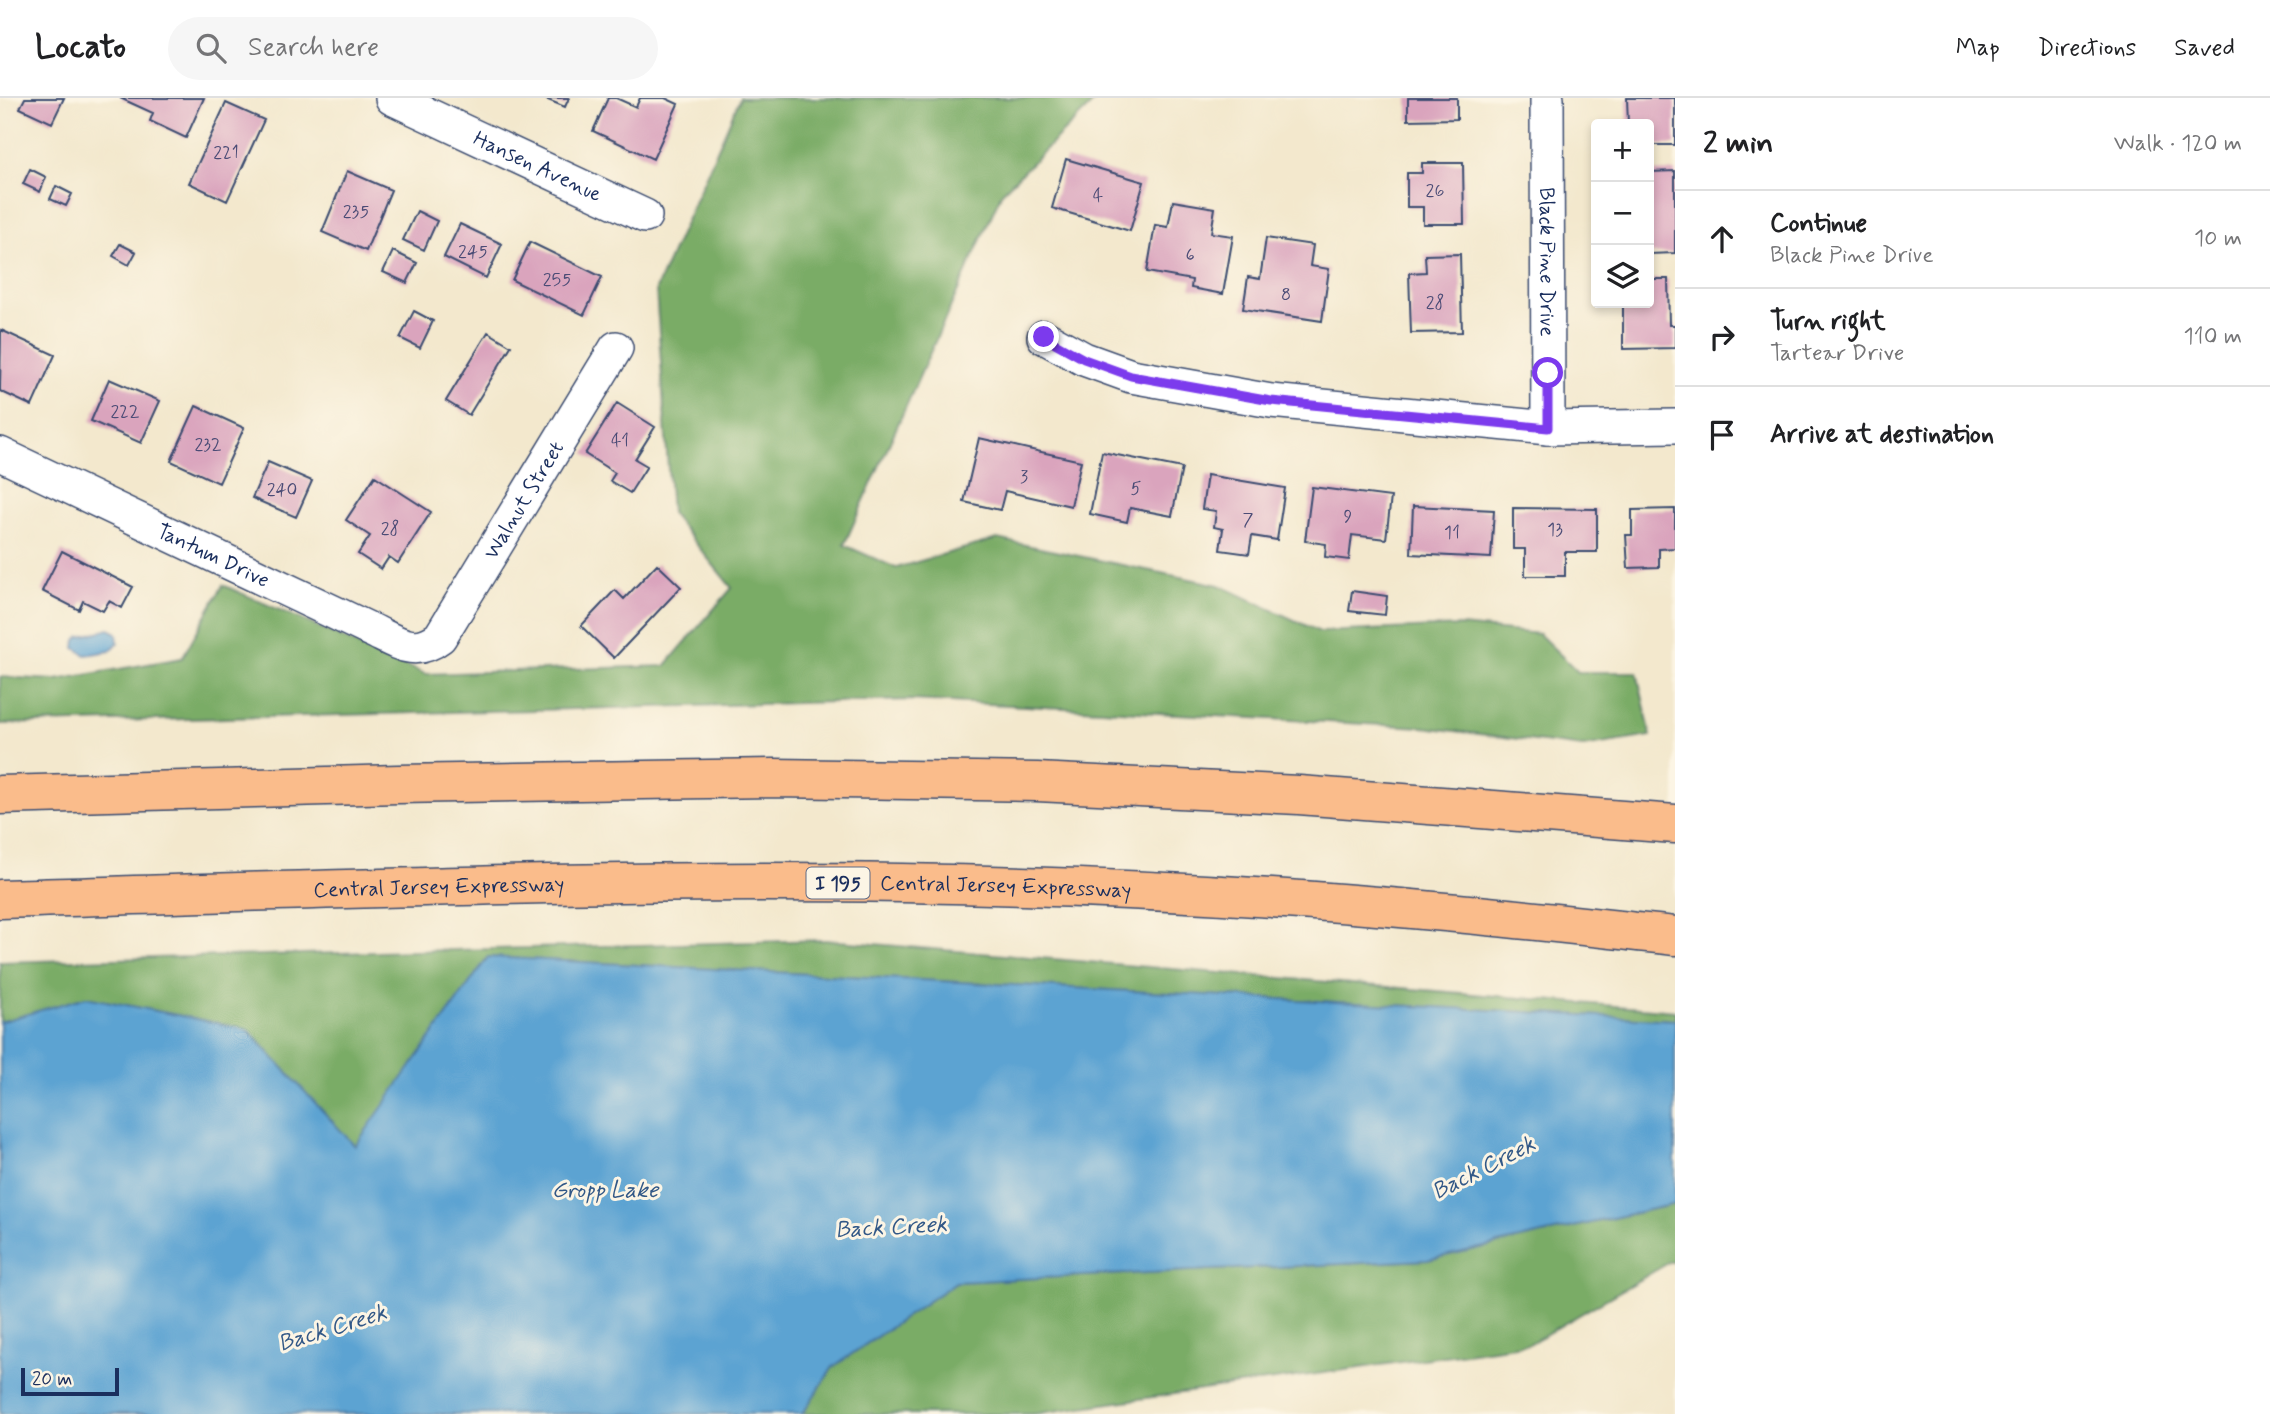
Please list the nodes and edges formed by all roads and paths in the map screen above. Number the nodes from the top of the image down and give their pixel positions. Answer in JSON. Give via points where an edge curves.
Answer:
{"nodes":[{"id":1,"x":392,"y":98,"type":"edge"},
{"id":2,"x":1547,"y":98,"type":"edge"},
{"id":3,"x":645,"y":216,"type":"dead end"},
{"id":4,"x":1044,"y":337,"type":"dead end"},
{"id":5,"x":616,"y":348,"type":"dead end"},
{"id":6,"x":1675,"y":426,"type":"edge"},
{"id":7,"x":1548,"y":428,"type":"junction"},
{"id":8,"x":0,"y":454,"type":"edge"},
{"id":9,"x":428,"y":647,"type":"joint"},
{"id":10,"x":0,"y":795,"type":"edge"},
{"id":11,"x":1675,"y":824,"type":"edge"},
{"id":12,"x":0,"y":899,"type":"edge"},
{"id":13,"x":1675,"y":936,"type":"edge"}],
"edges":[{"from":1,"to":3,"type":"street","name":"Hansen Avenue"},
{"from":2,"to":7,"type":"street","name":"Black Pine Drive"},
{"from":4,"to":7,"type":"street","via":[[1084,359],[1131,376],[1271,401]]},
{"from":5,"to":9,"type":"street","name":"Walnut Street","via":[[440,637]]},
{"from":6,"to":7,"type":"street"},
{"from":8,"to":9,"type":"street","name":"Tantum Drive","via":[[371,630],[409,647]]},
{"from":10,"to":11,"type":"highway","via":[[774,778],[1037,782],[1299,795]]},
{"from":12,"to":13,"type":"highway","name":"Central Jersey Expressway","number":"I 195","via":[[414,888],[904,883],[1163,892],[1422,909]]}]}
